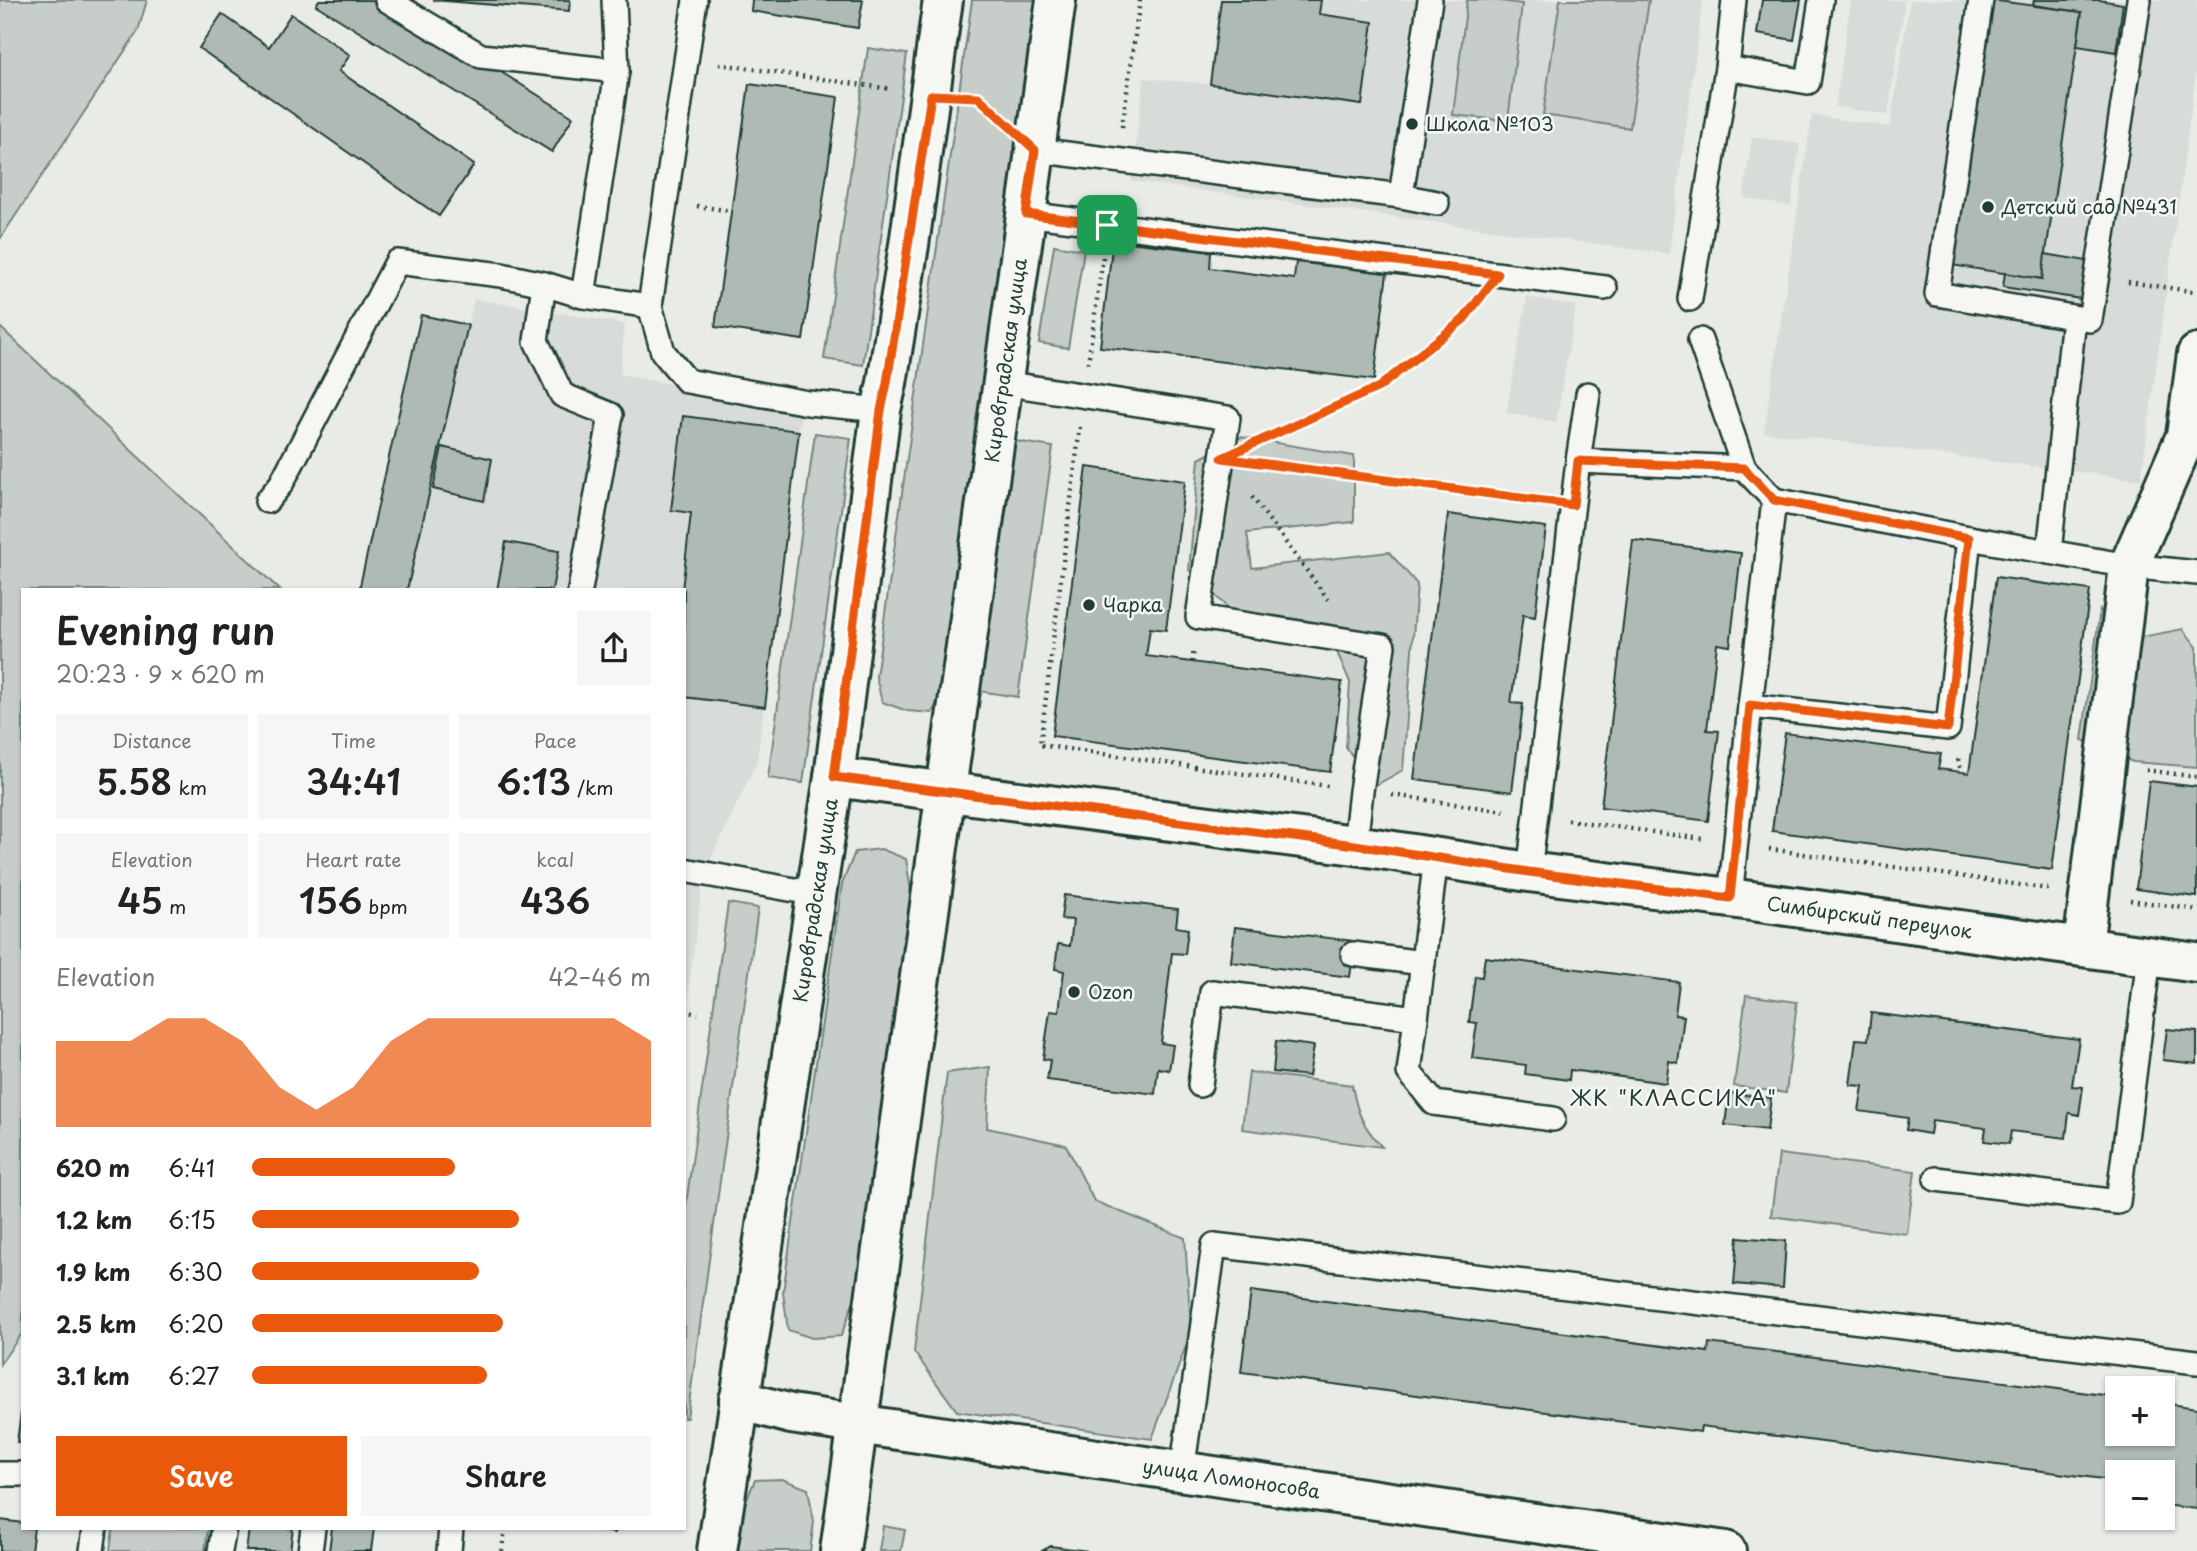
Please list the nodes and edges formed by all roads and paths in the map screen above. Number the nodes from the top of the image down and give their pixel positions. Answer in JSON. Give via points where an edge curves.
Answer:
{"nodes":[{"id":1,"x":387,"y":0,"type":"edge"},
{"id":2,"x":614,"y":0,"type":"edge"},
{"id":3,"x":695,"y":0,"type":"edge"},
{"id":4,"x":943,"y":0,"type":"edge"},
{"id":5,"x":1056,"y":0,"type":"edge"},
{"id":6,"x":1430,"y":0,"type":"edge"},
{"id":7,"x":1734,"y":0,"type":"edge"},
{"id":8,"x":1821,"y":0,"type":"edge"},
{"id":9,"x":1981,"y":0,"type":"edge"},
{"id":10,"x":2139,"y":0,"type":"edge"},
{"id":11,"x":687,"y":59,"type":"junction"},
{"id":12,"x":1727,"y":68,"type":"junction"},
{"id":13,"x":617,"y":71,"type":"junction"},
{"id":14,"x":931,"y":95,"type":"junction"},
{"id":15,"x":1035,"y":150,"type":"junction"},
{"id":16,"x":1401,"y":195,"type":"junction"},
{"id":17,"x":1437,"y":203,"type":"dead end"},
{"id":18,"x":1026,"y":214,"type":"junction"},
{"id":19,"x":1498,"y":274,"type":"junction"},
{"id":20,"x":2096,"y":277,"type":"junction"},
{"id":21,"x":544,"y":284,"type":"junction"},
{"id":22,"x":1605,"y":288,"type":"dead end"},
{"id":23,"x":2197,"y":292,"type":"edge"},
{"id":24,"x":583,"y":296,"type":"junction"},
{"id":25,"x":1690,"y":299,"type":"dead end"},
{"id":26,"x":650,"y":306,"type":"junction"},
{"id":27,"x":2074,"y":318,"type":"junction"},
{"id":28,"x":1700,"y":340,"type":"dead end"},
{"id":29,"x":2197,"y":354,"type":"edge"},
{"id":30,"x":1003,"y":383,"type":"junction"},
{"id":31,"x":1588,"y":394,"type":"dead end"},
{"id":32,"x":881,"y":410,"type":"junction"},
{"id":33,"x":1222,"y":458,"type":"junction"},
{"id":34,"x":1578,"y":461,"type":"junction"},
{"id":35,"x":1744,"y":468,"type":"junction"},
{"id":36,"x":1774,"y":500,"type":"junction"},
{"id":37,"x":267,"y":501,"type":"dead end"},
{"id":38,"x":1573,"y":505,"type":"junction"},
{"id":39,"x":1969,"y":538,"type":"junction"},
{"id":40,"x":2049,"y":552,"type":"junction"},
{"id":41,"x":2129,"y":566,"type":"junction"},
{"id":42,"x":2197,"y":573,"type":"edge"},
{"id":43,"x":580,"y":588,"type":"edge"},
{"id":44,"x":1360,"y":642,"type":"junction"},
{"id":45,"x":1750,"y":705,"type":"junction"},
{"id":46,"x":2105,"y":764,"type":"junction"},
{"id":47,"x":834,"y":777,"type":"junction"},
{"id":48,"x":2197,"y":777,"type":"edge"},
{"id":49,"x":945,"y":792,"type":"junction"},
{"id":50,"x":1355,"y":845,"type":"junction"},
{"id":51,"x":1436,"y":858,"type":"junction"},
{"id":52,"x":686,"y":870,"type":"edge"},
{"id":53,"x":1529,"y":872,"type":"junction"},
{"id":54,"x":817,"y":894,"type":"junction"},
{"id":55,"x":1730,"y":898,"type":"junction"},
{"id":56,"x":2083,"y":947,"type":"junction"},
{"id":57,"x":1353,"y":954,"type":"dead end"},
{"id":58,"x":2149,"y":957,"type":"junction"},
{"id":59,"x":1423,"y":963,"type":"junction"},
{"id":60,"x":2197,"y":964,"type":"edge"},
{"id":61,"x":686,"y":1011,"type":"edge"},
{"id":62,"x":698,"y":1014,"type":"dead end"},
{"id":63,"x":1416,"y":1018,"type":"junction"},
{"id":64,"x":1200,"y":1085,"type":"dead end"},
{"id":65,"x":1553,"y":1119,"type":"dead end"},
{"id":66,"x":1936,"y":1179,"type":"dead end"},
{"id":67,"x":2197,"y":1362,"type":"edge"},
{"id":68,"x":739,"y":1400,"type":"junction"},
{"id":69,"x":858,"y":1424,"type":"junction"},
{"id":70,"x":1182,"y":1472,"type":"junction"},
{"id":71,"x":0,"y":1474,"type":"edge"},
{"id":72,"x":21,"y":1474,"type":"edge"},
{"id":73,"x":95,"y":1530,"type":"edge"},
{"id":74,"x":224,"y":1530,"type":"edge"},
{"id":75,"x":313,"y":1530,"type":"edge"},
{"id":76,"x":451,"y":1530,"type":"edge"},
{"id":77,"x":505,"y":1530,"type":"edge"},
{"id":78,"x":1606,"y":1542,"type":"edge"},
{"id":79,"x":92,"y":1551,"type":"edge"},
{"id":80,"x":220,"y":1551,"type":"edge"},
{"id":81,"x":310,"y":1551,"type":"edge"},
{"id":82,"x":449,"y":1551,"type":"edge"},
{"id":83,"x":502,"y":1551,"type":"edge"},
{"id":84,"x":717,"y":1551,"type":"edge"},
{"id":85,"x":840,"y":1551,"type":"edge"},
{"id":86,"x":1726,"y":1551,"type":"edge"}],
"edges":[{"from":1,"to":13,"type":"lane","via":[[481,56]]},
{"from":2,"to":13,"type":"lane"},
{"from":3,"to":11,"type":"lane"},
{"from":4,"to":14,"type":"main road","name":"Кировградская улица"},
{"from":5,"to":15,"type":"main road","name":"Кировградская улица"},
{"from":6,"to":16,"type":"lane"},
{"from":7,"to":12,"type":"lane"},
{"from":8,"to":12,"type":"lane","via":[[1808,82]]},
{"from":9,"to":27,"type":"lane","via":[[1937,294]]},
{"from":10,"to":20,"type":"lane"},
{"from":11,"to":14,"type":"path"},
{"from":11,"to":26,"type":"lane"},
{"from":12,"to":25,"type":"lane"},
{"from":13,"to":24,"type":"lane"},
{"from":14,"to":15,"type":"path","via":[[978,97]]},
{"from":14,"to":32,"type":"main road","name":"Кировградская улица"},
{"from":15,"to":16,"type":"lane"},
{"from":15,"to":18,"type":"main road","name":"Кировградская улица"},
{"from":16,"to":17,"type":"lane"},
{"from":18,"to":19,"type":"lane"},
{"from":18,"to":30,"type":"main road","name":"Кировградская улица"},
{"from":19,"to":22,"type":"lane"},
{"from":19,"to":33,"type":"path","via":[[1464,319],[1379,387]]},
{"from":20,"to":23,"type":"path"},
{"from":20,"to":27,"type":"lane","via":[[2090,320]]},
{"from":21,"to":24,"type":"lane"},
{"from":21,"to":37,"type":"lane","via":[[397,262],[281,484]]},
{"from":21,"to":43,"type":"lane","via":[[536,341],[562,395],[611,415]]},
{"from":24,"to":26,"type":"lane"},
{"from":26,"to":32,"type":"lane","via":[[663,352],[687,381],[808,403]]},
{"from":27,"to":40,"type":"lane"},
{"from":28,"to":35,"type":"lane"},
{"from":29,"to":41,"type":"main road","via":[[2186,436]]},
{"from":30,"to":33,"type":"lane","via":[[1228,418]]},
{"from":30,"to":49,"type":"main road","name":"Кировградская улица"},
{"from":31,"to":34,"type":"lane"},
{"from":32,"to":47,"type":"main road","name":"Кировградская улица"},
{"from":33,"to":38,"type":"path"},
{"from":33,"to":44,"type":"path"},
{"from":33,"to":44,"type":"lane","via":[[1198,617]]},
{"from":34,"to":35,"type":"lane"},
{"from":34,"to":38,"type":"lane"},
{"from":35,"to":36,"type":"lane"},
{"from":36,"to":39,"type":"lane"},
{"from":36,"to":45,"type":"lane"},
{"from":38,"to":53,"type":"lane"},
{"from":39,"to":40,"type":"lane"},
{"from":39,"to":45,"type":"lane","via":[[1948,728]]},
{"from":40,"to":41,"type":"lane"},
{"from":41,"to":42,"type":"lane"},
{"from":41,"to":46,"type":"main road"},
{"from":44,"to":50,"type":"lane","via":[[1383,646]]},
{"from":45,"to":55,"type":"lane"},
{"from":46,"to":48,"type":"path"},
{"from":46,"to":56,"type":"main road"},
{"from":47,"to":49,"type":"main road","name":"Симбирский переулок"},
{"from":47,"to":54,"type":"main road","name":"Кировградская улица"},
{"from":49,"to":50,"type":"main road","name":"Симбирский переулок"},
{"from":49,"to":69,"type":"main road","name":"Кировградская улица"},
{"from":50,"to":51,"type":"main road","name":"Симбирский переулок"},
{"from":51,"to":53,"type":"main road","name":"Симбирский переулок"},
{"from":51,"to":59,"type":"lane"},
{"from":52,"to":54,"type":"lane"},
{"from":53,"to":55,"type":"main road","name":"Симбирский переулок"},
{"from":54,"to":68,"type":"main road","name":"Кировградская улица"},
{"from":55,"to":56,"type":"main road","name":"Симбирский переулок"},
{"from":56,"to":58,"type":"main road","name":"Симбирский переулок"},
{"from":57,"to":59,"type":"lane"},
{"from":58,"to":60,"type":"main road","name":"Симбирский переулок"},
{"from":58,"to":66,"type":"lane","via":[[2118,1202]]},
{"from":59,"to":63,"type":"lane"},
{"from":61,"to":62,"type":"path"},
{"from":63,"to":64,"type":"lane","via":[[1212,992]]},
{"from":63,"to":65,"type":"lane","via":[[1409,1072],[1434,1104]]},
{"from":67,"to":70,"type":"lane","via":[[1214,1245]]},
{"from":68,"to":69,"type":"main road","name":"улица Ломоносова"},
{"from":68,"to":84,"type":"main road","name":"Кировградская улица"},
{"from":69,"to":70,"type":"main road","name":"улица Ломоносова"},
{"from":69,"to":85,"type":"main road","name":"Кировградская улица"},
{"from":70,"to":78,"type":"main road","name":"улица Ломоносова"},
{"from":71,"to":72,"type":"lane"},
{"from":73,"to":79,"type":"lane"},
{"from":74,"to":80,"type":"lane"},
{"from":75,"to":81,"type":"lane"},
{"from":76,"to":82,"type":"lane"},
{"from":77,"to":83,"type":"path"},
{"from":78,"to":86,"type":"main road","name":"улица Ломоносова"}]}
